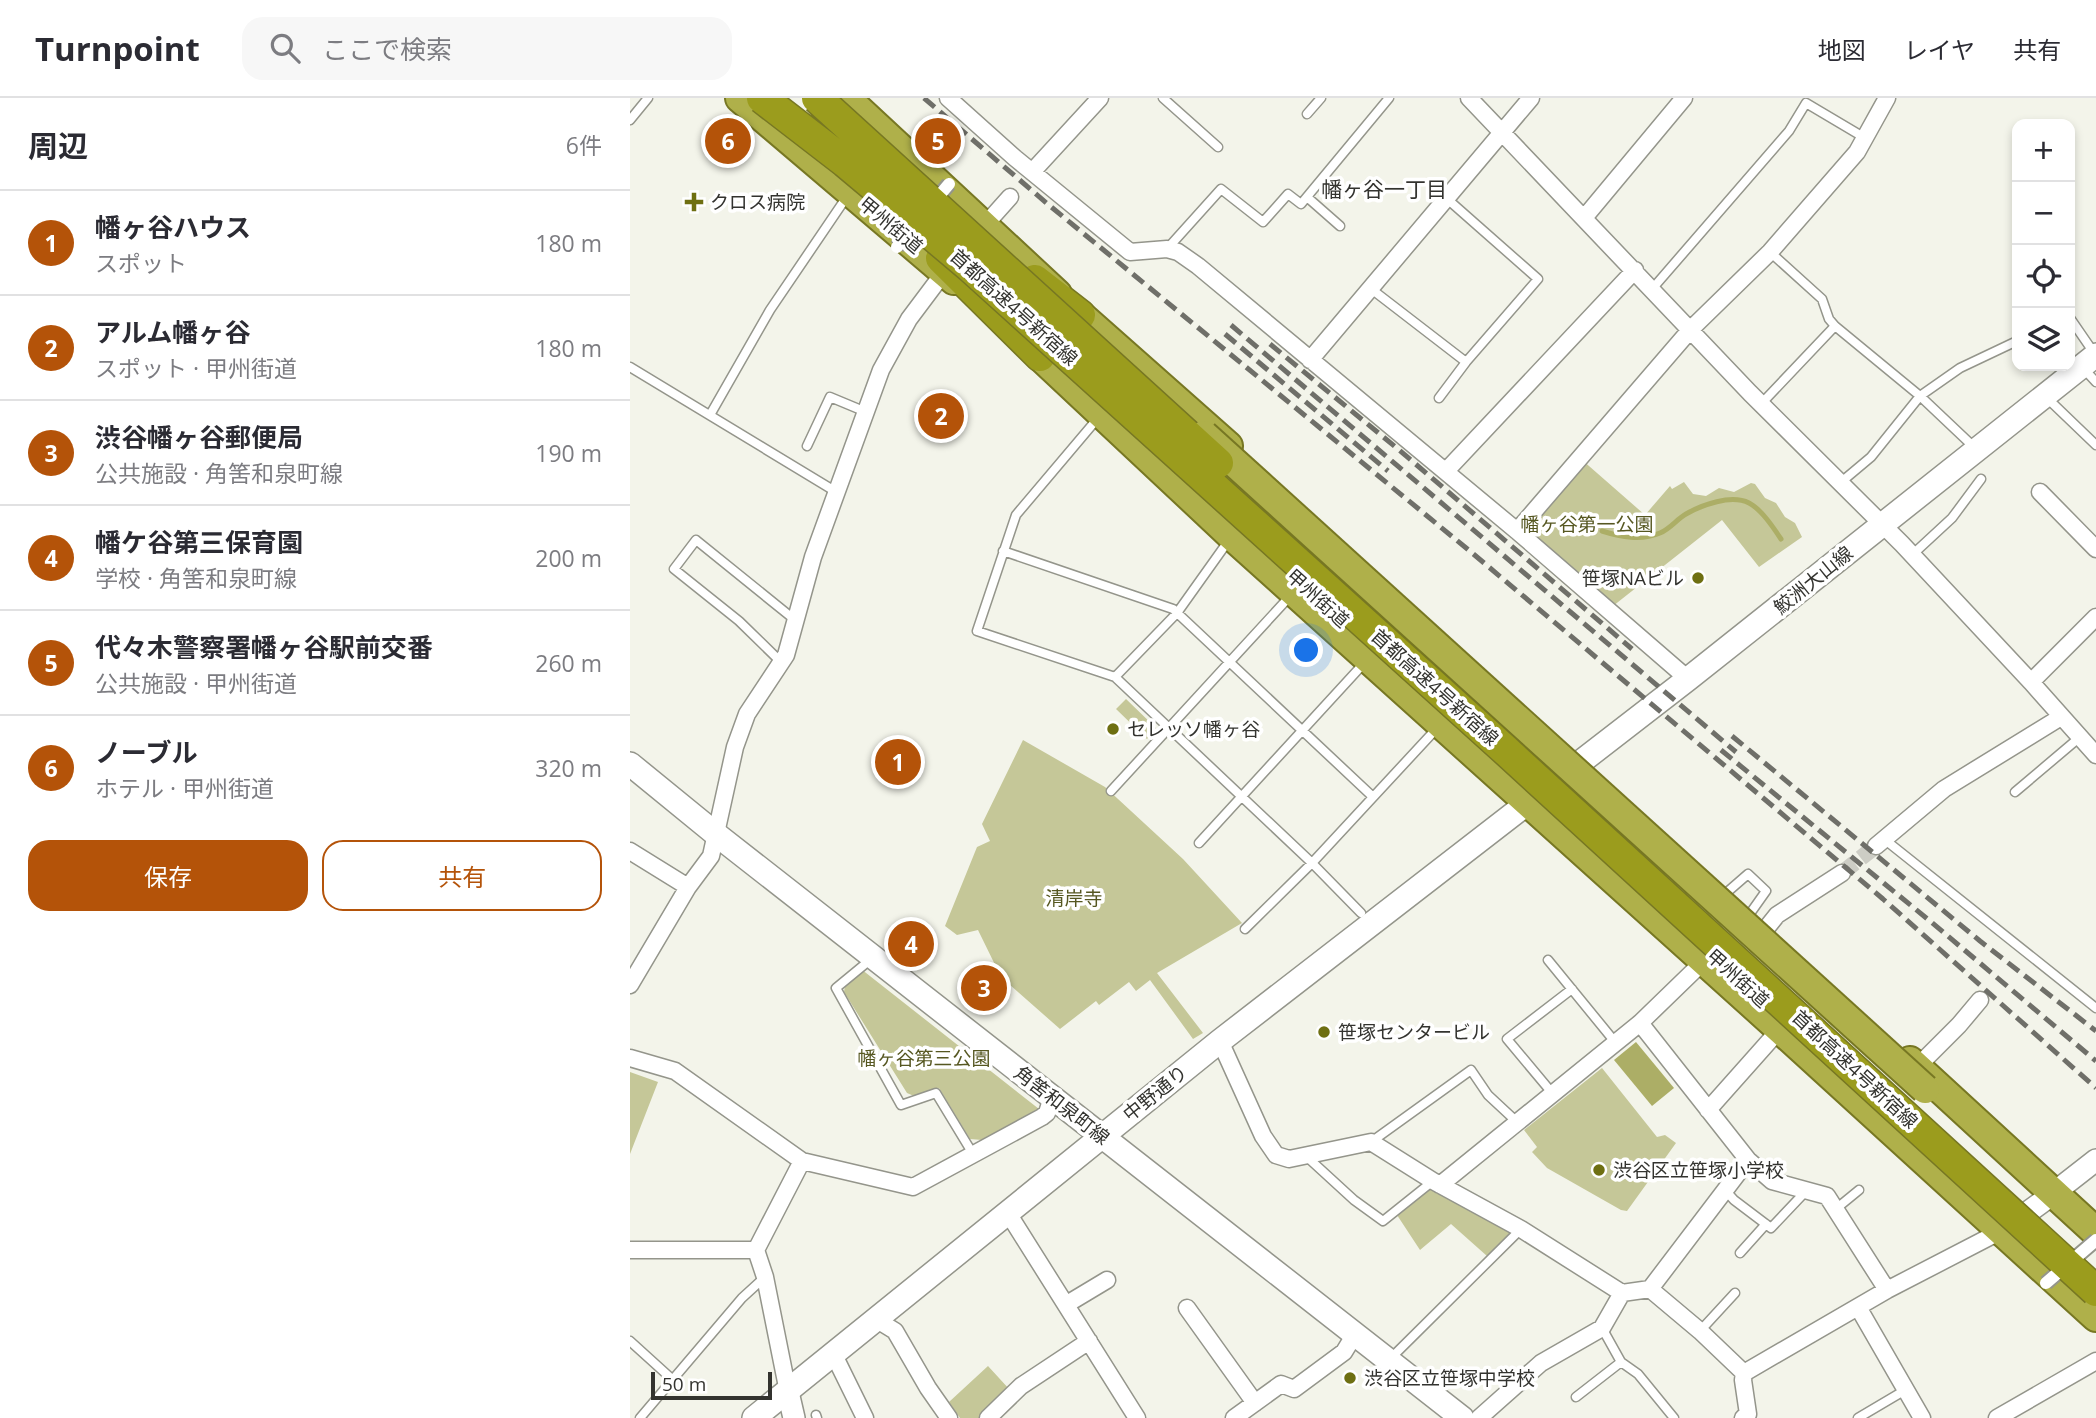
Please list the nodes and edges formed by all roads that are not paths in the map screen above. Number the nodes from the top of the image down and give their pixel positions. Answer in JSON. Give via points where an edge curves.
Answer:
{"nodes":[{"id":1,"x":648,"y":98,"type":"edge"},
{"id":2,"x":740,"y":98,"type":"edge"},
{"id":3,"x":762,"y":98,"type":"edge"},
{"id":4,"x":846,"y":98,"type":"edge"},
{"id":5,"x":948,"y":98,"type":"edge"},
{"id":6,"x":1100,"y":98,"type":"edge"},
{"id":7,"x":1163,"y":98,"type":"edge"},
{"id":8,"x":1321,"y":98,"type":"edge"},
{"id":9,"x":1389,"y":98,"type":"edge"},
{"id":10,"x":1469,"y":98,"type":"edge"},
{"id":11,"x":1531,"y":98,"type":"edge"},
{"id":12,"x":1684,"y":98,"type":"edge"},
{"id":13,"x":1887,"y":98,"type":"edge"},
{"id":14,"x":800,"y":103,"type":"edge"},
{"id":15,"x":1307,"y":114,"type":"dead end"},
{"id":16,"x":630,"y":120,"type":"edge"},
{"id":17,"x":1502,"y":132,"type":"junction"},
{"id":18,"x":1865,"y":138,"type":"junction"},
{"id":19,"x":1218,"y":147,"type":"dead end"},
{"id":20,"x":1032,"y":172,"type":"junction"},
{"id":21,"x":949,"y":184,"type":"dead end"},
{"id":22,"x":851,"y":192,"type":"junction"},
{"id":23,"x":1010,"y":197,"type":"dead end"},
{"id":24,"x":1307,"y":197,"type":"junction"},
{"id":25,"x":1445,"y":197,"type":"junction"},
{"id":26,"x":1584,"y":218,"type":"junction"},
{"id":27,"x":985,"y":225,"type":"junction"},
{"id":28,"x":1340,"y":226,"type":"dead end"},
{"id":29,"x":897,"y":247,"type":"dead end"},
{"id":30,"x":1167,"y":249,"type":"junction"},
{"id":31,"x":1770,"y":251,"type":"junction"},
{"id":32,"x":1635,"y":270,"type":"junction"},
{"id":33,"x":945,"y":271,"type":"junction"},
{"id":34,"x":1370,"y":288,"type":"junction"},
{"id":35,"x":1653,"y":288,"type":"junction"},
{"id":36,"x":1080,"y":315,"type":"junction"},
{"id":37,"x":1835,"y":326,"type":"junction"},
{"id":38,"x":1692,"y":329,"type":"junction"},
{"id":39,"x":2075,"y":329,"type":"edge"},
{"id":40,"x":2012,"y":343,"type":"edge"},
{"id":41,"x":1040,"y":356,"type":"junction"},
{"id":42,"x":1310,"y":360,"type":"junction"},
{"id":43,"x":1466,"y":362,"type":"junction"},
{"id":44,"x":2092,"y":365,"type":"edge"},
{"id":45,"x":630,"y":367,"type":"edge"},
{"id":46,"x":1920,"y":396,"type":"junction"},
{"id":47,"x":2045,"y":396,"type":"junction"},
{"id":48,"x":1438,"y":398,"type":"dead end"},
{"id":49,"x":1761,"y":404,"type":"junction"},
{"id":50,"x":866,"y":412,"type":"junction"},
{"id":51,"x":1102,"y":414,"type":"junction"},
{"id":52,"x":710,"y":415,"type":"junction"},
{"id":53,"x":2096,"y":445,"type":"edge"},
{"id":54,"x":807,"y":446,"type":"dead end"},
{"id":55,"x":1976,"y":449,"type":"junction"},
{"id":56,"x":1446,"y":471,"type":"junction"},
{"id":57,"x":1981,"y":479,"type":"dead end"},
{"id":58,"x":1850,"y":488,"type":"junction"},
{"id":59,"x":2040,"y":492,"type":"dead end"},
{"id":60,"x":838,"y":493,"type":"junction"},
{"id":61,"x":1881,"y":524,"type":"junction"},
{"id":62,"x":1517,"y":531,"type":"junction"},
{"id":63,"x":1232,"y":536,"type":"junction"},
{"id":64,"x":2096,"y":549,"type":"edge"},
{"id":65,"x":1003,"y":551,"type":"junction"},
{"id":66,"x":1912,"y":555,"type":"junction"},
{"id":67,"x":1294,"y":592,"type":"junction"},
{"id":68,"x":1177,"y":613,"type":"junction"},
{"id":69,"x":2096,"y":617,"type":"edge"},
{"id":70,"x":795,"y":620,"type":"junction"},
{"id":71,"x":1368,"y":659,"type":"junction"},
{"id":72,"x":1229,"y":662,"type":"junction"},
{"id":73,"x":782,"y":663,"type":"junction"},
{"id":74,"x":1115,"y":677,"type":"junction"},
{"id":75,"x":1688,"y":679,"type":"junction"},
{"id":76,"x":2031,"y":682,"type":"junction"},
{"id":77,"x":2061,"y":717,"type":"junction"},
{"id":78,"x":1441,"y":724,"type":"junction"},
{"id":79,"x":1168,"y":728,"type":"junction"},
{"id":80,"x":1302,"y":730,"type":"junction"},
{"id":81,"x":2080,"y":737,"type":"junction"},
{"id":82,"x":2096,"y":755,"type":"edge"},
{"id":83,"x":1581,"y":762,"type":"junction"},
{"id":84,"x":630,"y":764,"type":"edge"},
{"id":85,"x":1111,"y":791,"type":"dead end"},
{"id":86,"x":2015,"y":792,"type":"dead end"},
{"id":87,"x":1372,"y":796,"type":"junction"},
{"id":88,"x":1241,"y":797,"type":"junction"},
{"id":89,"x":1529,"y":803,"type":"junction"},
{"id":90,"x":717,"y":835,"type":"junction"},
{"id":91,"x":1880,"y":842,"type":"joint"},
{"id":92,"x":1199,"y":843,"type":"dead end"},
{"id":93,"x":630,"y":851,"type":"edge"},
{"id":94,"x":1312,"y":863,"type":"junction"},
{"id":95,"x":1842,"y":873,"type":"tunnel mouth"},
{"id":96,"x":688,"y":887,"type":"junction"},
{"id":97,"x":1725,"y":894,"type":"junction"},
{"id":98,"x":1367,"y":919,"type":"junction"},
{"id":99,"x":1757,"y":922,"type":"junction"},
{"id":100,"x":1245,"y":929,"type":"dead end"},
{"id":101,"x":873,"y":957,"type":"junction"},
{"id":102,"x":1548,"y":960,"type":"dead end"},
{"id":103,"x":1704,"y":961,"type":"junction"},
{"id":104,"x":630,"y":985,"type":"edge"},
{"id":105,"x":1572,"y":989,"type":"junction"},
{"id":106,"x":1980,"y":999,"type":"dead end"},
{"id":107,"x":2096,"y":1008,"type":"edge"},
{"id":108,"x":1640,"y":1023,"type":"junction"},
{"id":109,"x":1780,"y":1029,"type":"junction"},
{"id":110,"x":1220,"y":1041,"type":"junction"},
{"id":111,"x":1615,"y":1042,"type":"junction"},
{"id":112,"x":630,"y":1058,"type":"edge"},
{"id":113,"x":1921,"y":1078,"type":"junction"},
{"id":114,"x":1553,"y":1094,"type":"junction"},
{"id":115,"x":1052,"y":1097,"type":"junction"},
{"id":116,"x":1708,"y":1110,"type":"junction"},
{"id":117,"x":1517,"y":1122,"type":"junction"},
{"id":118,"x":1102,"y":1135,"type":"junction"},
{"id":119,"x":1371,"y":1142,"type":"junction"},
{"id":120,"x":973,"y":1154,"type":"junction"},
{"id":121,"x":1306,"y":1156,"type":"junction"},
{"id":122,"x":1748,"y":1160,"type":"junction"},
{"id":123,"x":2096,"y":1160,"type":"edge"},
{"id":124,"x":802,"y":1161,"type":"junction"},
{"id":125,"x":1436,"y":1183,"type":"junction"},
{"id":126,"x":1725,"y":1190,"type":"junction"},
{"id":127,"x":1807,"y":1190,"type":"junction"},
{"id":128,"x":1859,"y":1190,"type":"dead end"},
{"id":129,"x":2051,"y":1196,"type":"junction"},
{"id":130,"x":1837,"y":1208,"type":"junction"},
{"id":131,"x":1008,"y":1213,"type":"junction"},
{"id":132,"x":1766,"y":1224,"type":"junction"},
{"id":133,"x":1521,"y":1229,"type":"junction"},
{"id":134,"x":2005,"y":1229,"type":"junction"},
{"id":135,"x":2096,"y":1232,"type":"edge"},
{"id":136,"x":2096,"y":1240,"type":"edge"},
{"id":137,"x":630,"y":1250,"type":"edge"},
{"id":138,"x":756,"y":1251,"type":"junction"},
{"id":139,"x":1740,"y":1253,"type":"dead end"},
{"id":140,"x":2096,"y":1263,"type":"edge"},
{"id":141,"x":765,"y":1277,"type":"junction"},
{"id":142,"x":1107,"y":1280,"type":"dead end"},
{"id":143,"x":2046,"y":1283,"type":"dead end"},
{"id":144,"x":1650,"y":1289,"type":"junction"},
{"id":145,"x":1887,"y":1290,"type":"junction"},
{"id":146,"x":2096,"y":1291,"type":"edge"},
{"id":147,"x":1622,"y":1293,"type":"junction"},
{"id":148,"x":1735,"y":1293,"type":"dead end"},
{"id":149,"x":1067,"y":1304,"type":"junction"},
{"id":150,"x":1858,"y":1307,"type":"junction"},
{"id":151,"x":1187,"y":1308,"type":"dead end"},
{"id":152,"x":2096,"y":1316,"type":"edge"},
{"id":153,"x":877,"y":1320,"type":"junction"},
{"id":154,"x":1602,"y":1328,"type":"junction"},
{"id":155,"x":1700,"y":1331,"type":"junction"},
{"id":156,"x":1355,"y":1334,"type":"junction"},
{"id":157,"x":630,"y":1341,"type":"edge"},
{"id":158,"x":1089,"y":1341,"type":"junction"},
{"id":159,"x":834,"y":1355,"type":"junction"},
{"id":160,"x":1389,"y":1361,"type":"junction"},
{"id":161,"x":2096,"y":1361,"type":"edge"},
{"id":162,"x":1620,"y":1362,"type":"junction"},
{"id":163,"x":1744,"y":1373,"type":"junction"},
{"id":164,"x":673,"y":1380,"type":"junction"},
{"id":165,"x":1907,"y":1390,"type":"junction"},
{"id":166,"x":788,"y":1392,"type":"junction"},
{"id":167,"x":1576,"y":1397,"type":"dead end"},
{"id":168,"x":1255,"y":1402,"type":"junction"},
{"id":169,"x":640,"y":1418,"type":"edge"},
{"id":170,"x":754,"y":1418,"type":"edge"},
{"id":171,"x":794,"y":1418,"type":"edge"},
{"id":172,"x":865,"y":1418,"type":"edge"},
{"id":173,"x":949,"y":1418,"type":"edge"},
{"id":174,"x":988,"y":1418,"type":"edge"},
{"id":175,"x":1137,"y":1418,"type":"edge"},
{"id":176,"x":1234,"y":1418,"type":"edge"},
{"id":177,"x":1462,"y":1418,"type":"edge"},
{"id":178,"x":1479,"y":1418,"type":"edge"},
{"id":179,"x":1674,"y":1418,"type":"edge"},
{"id":180,"x":1743,"y":1418,"type":"edge"},
{"id":181,"x":1858,"y":1418,"type":"edge"},
{"id":182,"x":1922,"y":1418,"type":"edge"},
{"id":183,"x":1997,"y":1418,"type":"edge"}],
"edges":[{"from":1,"to":16,"type":"lane"},
{"from":2,"to":22,"type":"highway","name":"甲州街道"},
{"from":3,"to":146,"type":"highway","name":"首都高速4号新宿線","bridge":true,"via":[[969,266]]},
{"from":4,"to":27,"type":"highway"},
{"from":5,"to":20,"type":"street"},
{"from":6,"to":20,"type":"street"},
{"from":7,"to":19,"type":"lane"},
{"from":8,"to":15,"type":"lane"},
{"from":9,"to":24,"type":"lane"},
{"from":10,"to":17,"type":"street"},
{"from":11,"to":17,"type":"street"},
{"from":12,"to":26,"type":"street"},
{"from":13,"to":18,"type":"street"},
{"from":14,"to":36,"type":"highway"},
{"from":14,"to":41,"type":"highway"},
{"from":14,"to":140,"type":"highway","name":"首都高速4号新宿線","bridge":true,"via":[[1802,992]]},
{"from":17,"to":25,"type":"street"},
{"from":17,"to":26,"type":"street"},
{"from":18,"to":31,"type":"street"},
{"from":18,"to":35,"type":"lane","via":[[1806,103],[1789,131]]},
{"from":20,"to":30,"type":"street","via":[[1130,252]]},
{"from":21,"to":29,"type":"street","bridge":true},
{"from":22,"to":33,"type":"highway","name":"甲州街道"},
{"from":22,"to":52,"type":"lane","via":[[770,310]]},
{"from":23,"to":27,"type":"street"},
{"from":24,"to":28,"type":"lane"},
{"from":24,"to":30,"type":"lane","via":[[1301,204],[1288,194],[1263,222],[1221,189]]},
{"from":25,"to":34,"type":"street"},
{"from":25,"to":43,"type":"lane","via":[[1538,279]]},
{"from":26,"to":32,"type":"street"},
{"from":27,"to":36,"type":"highway"},
{"from":30,"to":42,"type":"street","via":[[1198,266]]},
{"from":31,"to":37,"type":"lane","via":[[1822,299]]},
{"from":31,"to":38,"type":"street"},
{"from":32,"to":35,"type":"street"},
{"from":32,"to":56,"type":"street"},
{"from":33,"to":41,"type":"highway","name":"甲州街道"},
{"from":33,"to":50,"type":"street","via":[[894,344]]},
{"from":34,"to":42,"type":"street"},
{"from":34,"to":43,"type":"lane"},
{"from":35,"to":38,"type":"street"},
{"from":36,"to":83,"type":"highway"},
{"from":36,"to":113,"type":"highway","bridge":true,"via":[[1191,424]]},
{"from":37,"to":46,"type":"lane"},
{"from":37,"to":49,"type":"lane"},
{"from":38,"to":49,"type":"street"},
{"from":38,"to":62,"type":"street"},
{"from":39,"to":44,"type":"lane"},
{"from":40,"to":46,"type":"lane","via":[[1960,368]]},
{"from":41,"to":51,"type":"highway"},
{"from":41,"to":134,"type":"highway","name":"甲州街道","via":[[1161,455],[1895,1122]]},
{"from":42,"to":56,"type":"street"},
{"from":43,"to":48,"type":"lane"},
{"from":44,"to":47,"type":"main road","name":"鮫洲大山線"},
{"from":45,"to":52,"type":"lane"},
{"from":46,"to":55,"type":"lane"},
{"from":46,"to":58,"type":"lane"},
{"from":47,"to":53,"type":"lane"},
{"from":47,"to":55,"type":"main road","name":"鮫洲大山線"},
{"from":49,"to":58,"type":"street"},
{"from":50,"to":54,"type":"lane","via":[[830,397]]},
{"from":50,"to":60,"type":"street"},
{"from":51,"to":63,"type":"highway"},
{"from":51,"to":65,"type":"lane","via":[[1016,515]]},
{"from":52,"to":60,"type":"lane"},
{"from":55,"to":61,"type":"main road","name":"鮫洲大山線"},
{"from":56,"to":62,"type":"street"},
{"from":57,"to":66,"type":"lane","via":[[1952,517]]},
{"from":58,"to":61,"type":"street"},
{"from":59,"to":64,"type":"street"},
{"from":60,"to":70,"type":"street"},
{"from":61,"to":66,"type":"street"},
{"from":61,"to":75,"type":"main road","name":"鮫洲大山線"},
{"from":62,"to":75,"type":"street"},
{"from":63,"to":67,"type":"highway"},
{"from":63,"to":68,"type":"lane"},
{"from":65,"to":68,"type":"lane"},
{"from":65,"to":74,"type":"lane","via":[[977,631]]},
{"from":66,"to":76,"type":"street"},
{"from":67,"to":71,"type":"highway"},
{"from":67,"to":72,"type":"lane"},
{"from":68,"to":72,"type":"lane"},
{"from":68,"to":74,"type":"lane"},
{"from":69,"to":76,"type":"street"},
{"from":70,"to":73,"type":"street"},
{"from":70,"to":73,"type":"lane","via":[[696,540],[674,569]]},
{"from":71,"to":78,"type":"highway"},
{"from":71,"to":80,"type":"lane"},
{"from":72,"to":79,"type":"lane"},
{"from":72,"to":80,"type":"lane"},
{"from":73,"to":90,"type":"street","via":[[747,714],[726,781]]},
{"from":74,"to":79,"type":"lane"},
{"from":75,"to":83,"type":"main road","name":"鮫洲大山線"},
{"from":76,"to":77,"type":"street"},
{"from":77,"to":81,"type":"street"},
{"from":77,"to":91,"type":"street","via":[[1944,789]]},
{"from":78,"to":87,"type":"lane"},
{"from":78,"to":89,"type":"highway"},
{"from":79,"to":85,"type":"lane"},
{"from":79,"to":88,"type":"lane"},
{"from":80,"to":87,"type":"lane"},
{"from":80,"to":88,"type":"lane"},
{"from":81,"to":82,"type":"street"},
{"from":81,"to":86,"type":"lane"},
{"from":83,"to":89,"type":"main road","name":"鮫洲大山線"},
{"from":83,"to":97,"type":"highway"},
{"from":84,"to":90,"type":"main road","name":"角筈和泉町線"},
{"from":87,"to":94,"type":"lane"},
{"from":88,"to":92,"type":"lane"},
{"from":88,"to":94,"type":"lane"},
{"from":89,"to":98,"type":"main road","name":"中野通り"},
{"from":89,"to":103,"type":"highway"},
{"from":90,"to":96,"type":"street","via":[[711,856]]},
{"from":90,"to":101,"type":"main road","name":"角筈和泉町線"},
{"from":91,"to":107,"type":"lane"},
{"from":93,"to":96,"type":"street"},
{"from":94,"to":98,"type":"lane"},
{"from":94,"to":100,"type":"lane"},
{"from":95,"to":99,"type":"street","via":[[1777,915]]},
{"from":96,"to":104,"type":"street"},
{"from":97,"to":99,"type":"highway"},
{"from":97,"to":99,"type":"lane","via":[[1748,874],[1766,891]]},
{"from":98,"to":110,"type":"main road","name":"中野通り"},
{"from":99,"to":113,"type":"highway"},
{"from":101,"to":115,"type":"main road","name":"角筈和泉町線"},
{"from":101,"to":120,"type":"lane","via":[[836,988],[901,1105],[936,1093]]},
{"from":102,"to":105,"type":"lane"},
{"from":103,"to":108,"type":"street"},
{"from":103,"to":109,"type":"highway"},
{"from":105,"to":111,"type":"lane"},
{"from":105,"to":114,"type":"lane","via":[[1507,1039]]},
{"from":106,"to":113,"type":"street"},
{"from":108,"to":111,"type":"street"},
{"from":108,"to":116,"type":"street"},
{"from":109,"to":116,"type":"street"},
{"from":109,"to":134,"type":"highway"},
{"from":110,"to":118,"type":"main road","name":"中野通り"},
{"from":110,"to":121,"type":"street","via":[[1276,1155],[1289,1159]]},
{"from":111,"to":114,"type":"street"},
{"from":112,"to":124,"type":"street","via":[[675,1071]]},
{"from":113,"to":129,"type":"highway"},
{"from":114,"to":117,"type":"street"},
{"from":115,"to":118,"type":"main road","name":"角筈和泉町線"},
{"from":115,"to":120,"type":"street","via":[[1047,1113]]},
{"from":116,"to":122,"type":"street"},
{"from":117,"to":119,"type":"lane","via":[[1488,1095],[1471,1070]]},
{"from":117,"to":125,"type":"street"},
{"from":118,"to":131,"type":"main road","name":"中野通り"},
{"from":118,"to":156,"type":"main road","name":"角筈和泉町線"},
{"from":119,"to":121,"type":"street"},
{"from":119,"to":125,"type":"street"},
{"from":120,"to":124,"type":"street","via":[[913,1186]]},
{"from":121,"to":125,"type":"lane","via":[[1383,1221]]},
{"from":122,"to":126,"type":"street"},
{"from":122,"to":127,"type":"street","via":[[1772,1181]]},
{"from":123,"to":129,"type":"street"},
{"from":124,"to":138,"type":"street"},
{"from":125,"to":133,"type":"street"},
{"from":126,"to":132,"type":"lane"},
{"from":126,"to":144,"type":"street"},
{"from":127,"to":130,"type":"street","via":[[1827,1196]]},
{"from":127,"to":132,"type":"lane","via":[[1771,1228]]},
{"from":128,"to":130,"type":"lane"},
{"from":129,"to":134,"type":"street"},
{"from":129,"to":135,"type":"highway"},
{"from":129,"to":136,"type":"highway"},
{"from":130,"to":145,"type":"street"},
{"from":131,"to":149,"type":"street"},
{"from":131,"to":153,"type":"main road","name":"中野通り"},
{"from":132,"to":139,"type":"lane"},
{"from":133,"to":147,"type":"street"},
{"from":133,"to":160,"type":"lane"},
{"from":134,"to":145,"type":"street"},
{"from":134,"to":152,"type":"highway","name":"甲州街道"},
{"from":136,"to":143,"type":"street","bridge":true},
{"from":137,"to":138,"type":"street"},
{"from":138,"to":141,"type":"street"},
{"from":141,"to":164,"type":"lane"},
{"from":141,"to":166,"type":"street"},
{"from":142,"to":149,"type":"street"},
{"from":144,"to":147,"type":"street"},
{"from":144,"to":155,"type":"street"},
{"from":145,"to":150,"type":"street"},
{"from":147,"to":154,"type":"street"},
{"from":148,"to":155,"type":"lane"},
{"from":149,"to":158,"type":"street"},
{"from":150,"to":163,"type":"street"},
{"from":150,"to":165,"type":"street"},
{"from":151,"to":168,"type":"street"},
{"from":153,"to":159,"type":"main road","name":"中野通り"},
{"from":153,"to":173,"type":"street","via":[[895,1331]]},
{"from":154,"to":162,"type":"lane"},
{"from":154,"to":178,"type":"street","via":[[1541,1363]]},
{"from":155,"to":163,"type":"street"},
{"from":156,"to":160,"type":"main road","name":"角筈和泉町線"},
{"from":156,"to":168,"type":"street","via":[[1344,1352],[1294,1389],[1282,1384]]},
{"from":157,"to":164,"type":"lane"},
{"from":158,"to":174,"type":"street","via":[[1021,1386]]},
{"from":158,"to":175,"type":"street"},
{"from":159,"to":166,"type":"main road","name":"中野通り"},
{"from":159,"to":172,"type":"street"},
{"from":160,"to":177,"type":"main road","name":"角筈和泉町線"},
{"from":161,"to":183,"type":"street"},
{"from":162,"to":167,"type":"lane"},
{"from":162,"to":179,"type":"lane","via":[[1647,1384]]},
{"from":163,"to":180,"type":"street","via":[[1748,1414]]},
{"from":164,"to":169,"type":"lane"},
{"from":165,"to":181,"type":"lane"},
{"from":165,"to":182,"type":"street"},
{"from":166,"to":170,"type":"main road","name":"中野通り"},
{"from":166,"to":171,"type":"street"},
{"from":168,"to":176,"type":"street"}]}
